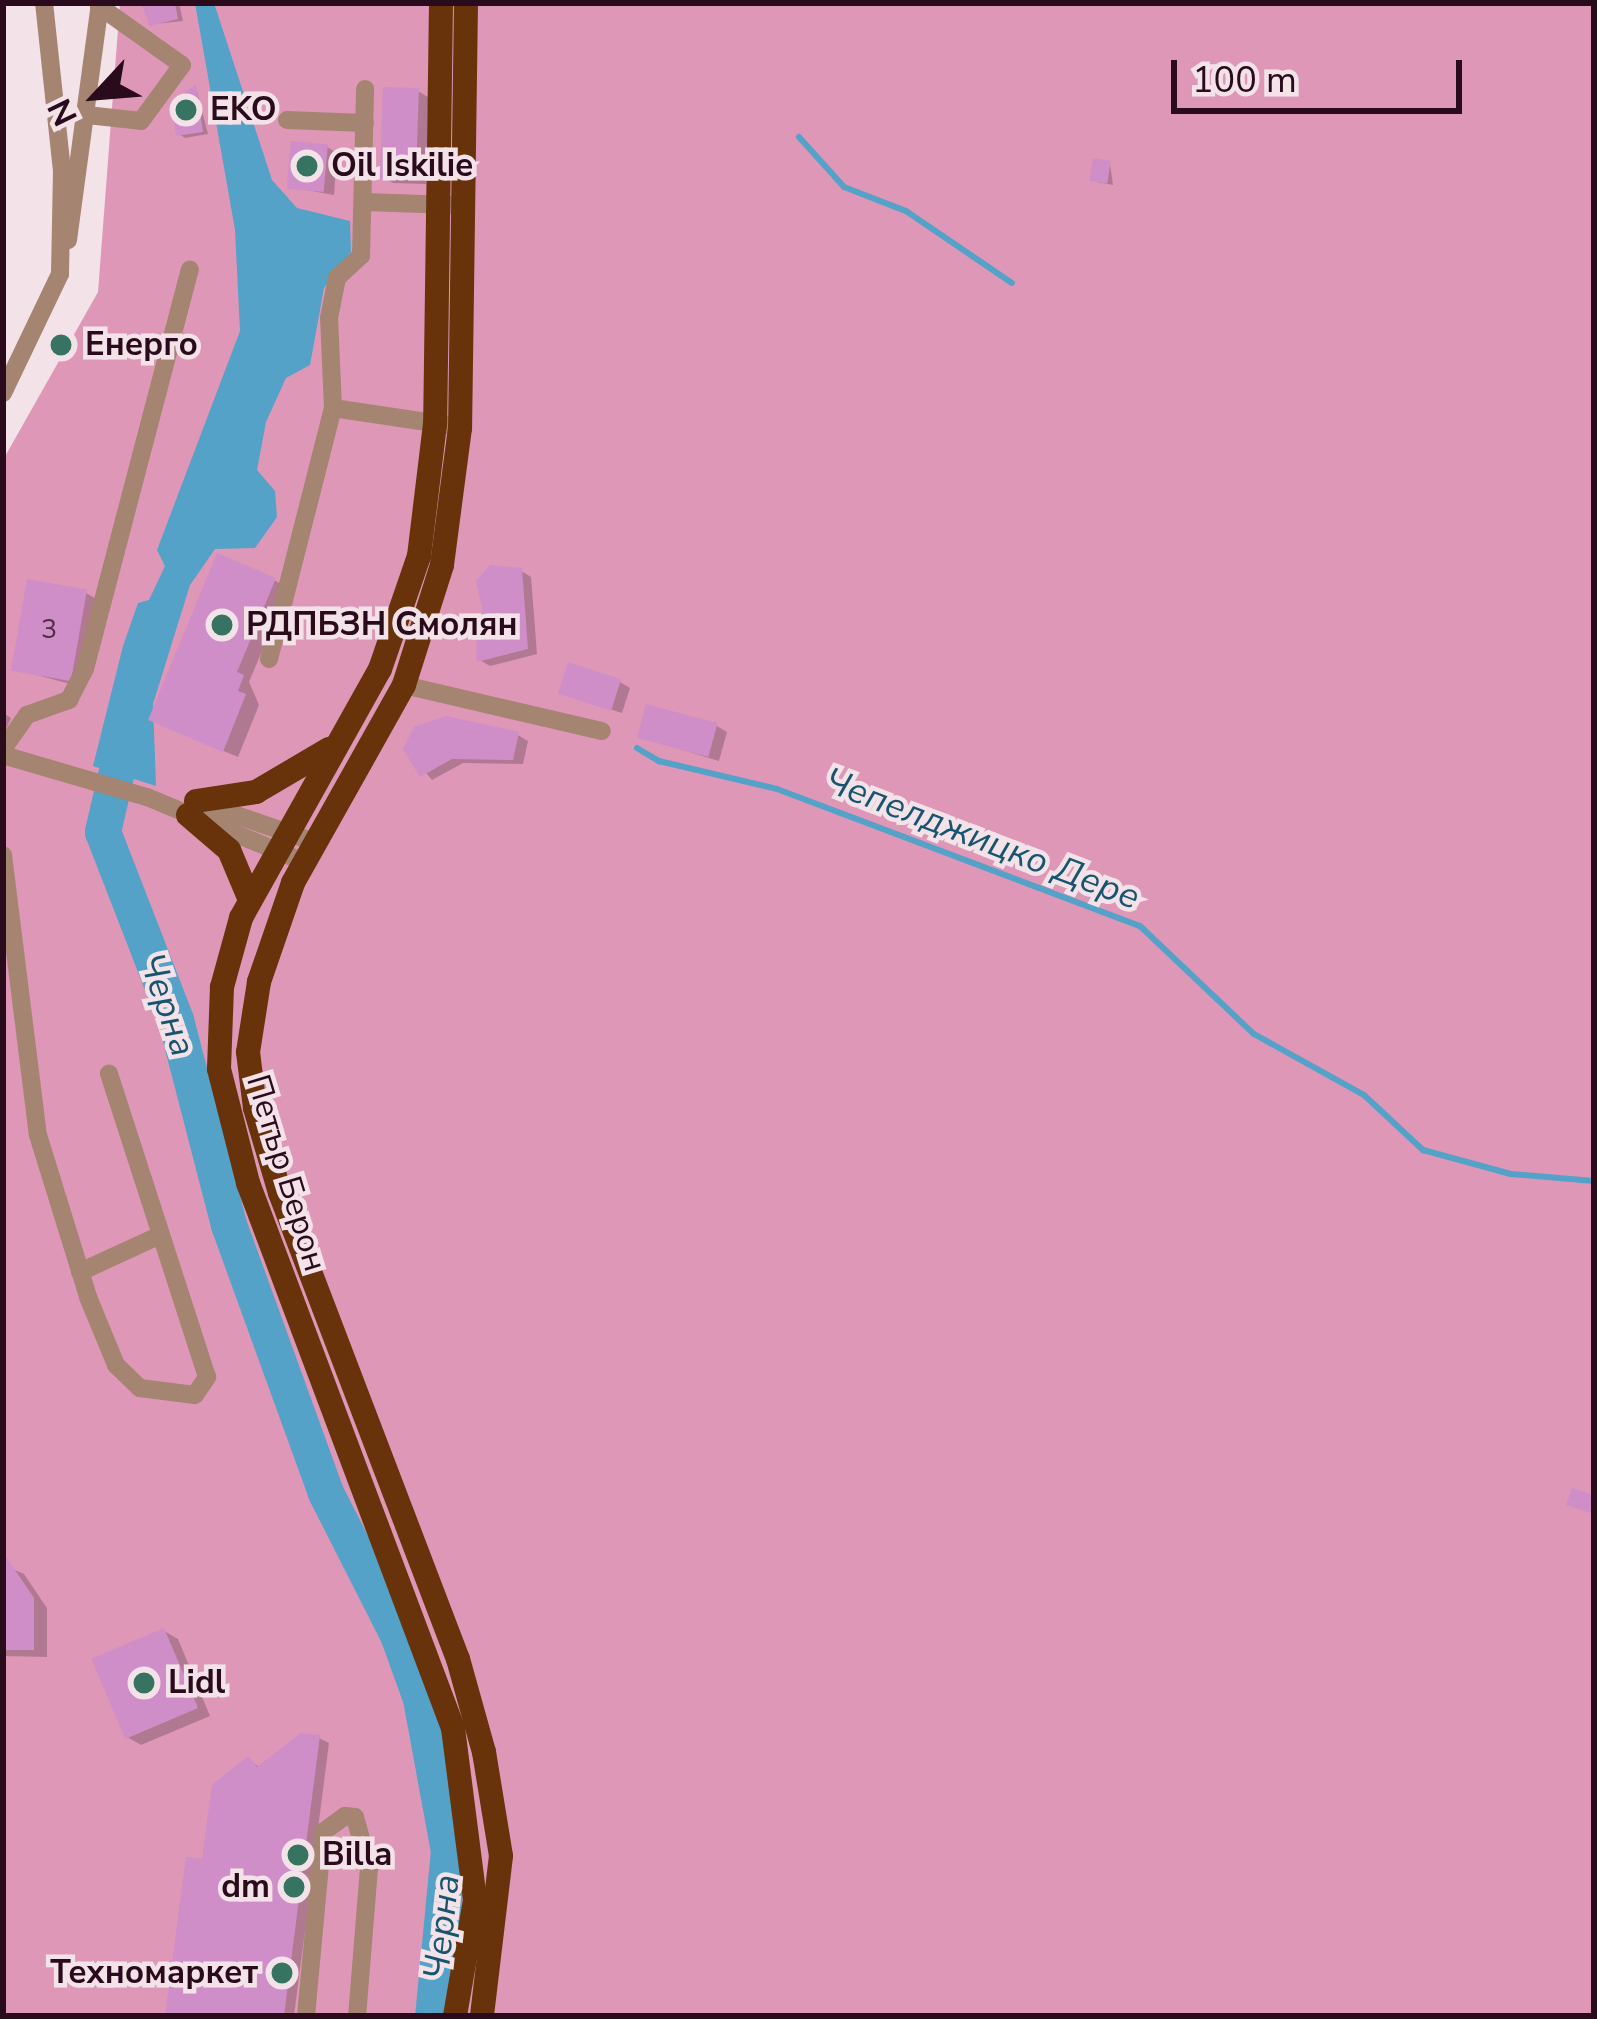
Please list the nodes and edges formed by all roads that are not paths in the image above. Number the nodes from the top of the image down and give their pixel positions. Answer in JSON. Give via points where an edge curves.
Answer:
{"nodes":[{"id":1,"x":44,"y":3,"type":"edge"},
{"id":2,"x":441,"y":3,"type":"edge"},
{"id":3,"x":466,"y":3,"type":"edge"},
{"id":4,"x":99,"y":4,"type":"edge"},
{"id":5,"x":365,"y":89,"type":"dead end"},
{"id":6,"x":87,"y":115,"type":"junction"},
{"id":7,"x":287,"y":120,"type":"dead end"},
{"id":8,"x":365,"y":123,"type":"junction"},
{"id":9,"x":366,"y":202,"type":"junction"},
{"id":10,"x":440,"y":204,"type":"junction"},
{"id":11,"x":466,"y":206,"type":"junction"},
{"id":12,"x":190,"y":270,"type":"dead end"},
{"id":13,"x":60,"y":274,"type":"junction"},
{"id":14,"x":3,"y":393,"type":"edge"},
{"id":15,"x":333,"y":408,"type":"junction"},
{"id":16,"x":448,"y":426,"type":"junction"},
{"id":17,"x":269,"y":659,"type":"dead end"},
{"id":18,"x":404,"y":685,"type":"junction"},
{"id":19,"x":602,"y":731,"type":"dead end"},
{"id":20,"x":336,"y":744,"type":"junction"},
{"id":21,"x":3,"y":752,"type":"edge"},
{"id":22,"x":192,"y":808,"type":"junction"},
{"id":23,"x":282,"y":842,"type":"junction"},
{"id":24,"x":309,"y":852,"type":"junction"},
{"id":25,"x":3,"y":855,"type":"edge"},
{"id":26,"x":250,"y":900,"type":"junction"},
{"id":27,"x":9,"y":942,"type":"edge"},
{"id":28,"x":110,"y":1073,"type":"dead end"},
{"id":29,"x":156,"y":1237,"type":"junction"},
{"id":30,"x":80,"y":1272,"type":"junction"},
{"id":31,"x":305,"y":2016,"type":"edge"},
{"id":32,"x":357,"y":2016,"type":"edge"},
{"id":33,"x":455,"y":2016,"type":"edge"},
{"id":34,"x":482,"y":2016,"type":"edge"}],
"edges":[{"from":1,"to":13,"type":"street","via":[[62,171]]},
{"from":2,"to":10,"type":"main road","name":"Петър Берон"},
{"from":3,"to":11,"type":"main road","name":"Петър Берон"},
{"from":4,"to":6,"type":"street"},
{"from":4,"to":6,"type":"street","via":[[182,65],[141,121]]},
{"from":5,"to":8,"type":"street"},
{"from":6,"to":13,"type":"street"},
{"from":7,"to":8,"type":"street"},
{"from":8,"to":9,"type":"street"},
{"from":9,"to":10,"type":"street"},
{"from":9,"to":15,"type":"street","via":[[361,256],[337,278],[329,318]]},
{"from":10,"to":11,"type":"street"},
{"from":10,"to":16,"type":"main road","name":"Петър Берон"},
{"from":11,"to":16,"type":"main road","name":"Петър Берон"},
{"from":12,"to":21,"type":"street","via":[[85,670],[69,700],[27,716]]},
{"from":13,"to":14,"type":"street"},
{"from":15,"to":16,"type":"street"},
{"from":15,"to":17,"type":"street"},
{"from":16,"to":18,"type":"main road","name":"Петър Берон","via":[[442,565]]},
{"from":16,"to":20,"type":"main road","name":"Петър Берон","via":[[409,596],[380,669]]},
{"from":18,"to":19,"type":"street"},
{"from":18,"to":24,"type":"main road","name":"Петър Берон"},
{"from":20,"to":22,"type":"main road","via":[[256,792]]},
{"from":20,"to":23,"type":"main road","name":"Петър Берон"},
{"from":21,"to":22,"type":"street"},
{"from":22,"to":23,"type":"street"},
{"from":22,"to":26,"type":"main road","via":[[229,850]]},
{"from":23,"to":24,"type":"street"},
{"from":23,"to":26,"type":"main road","name":"Петър Берон"},
{"from":24,"to":34,"type":"main road","name":"Петър Берон","via":[[254,1004],[254,1108],[480,1737],[501,1856]]},
{"from":25,"to":27,"type":"street"},
{"from":26,"to":33,"type":"main road","name":"Петър Берон","via":[[226,963],[219,1070],[253,1198],[453,1728],[475,1900]]},
{"from":27,"to":30,"type":"street","via":[[38,1135]]},
{"from":28,"to":29,"type":"street"},
{"from":29,"to":30,"type":"street"},
{"from":29,"to":30,"type":"street","via":[[206,1377],[195,1395],[140,1388],[116,1365]]},
{"from":31,"to":32,"type":"street","via":[[323,1832],[345,1816],[355,1817],[369,1868]]}]}
